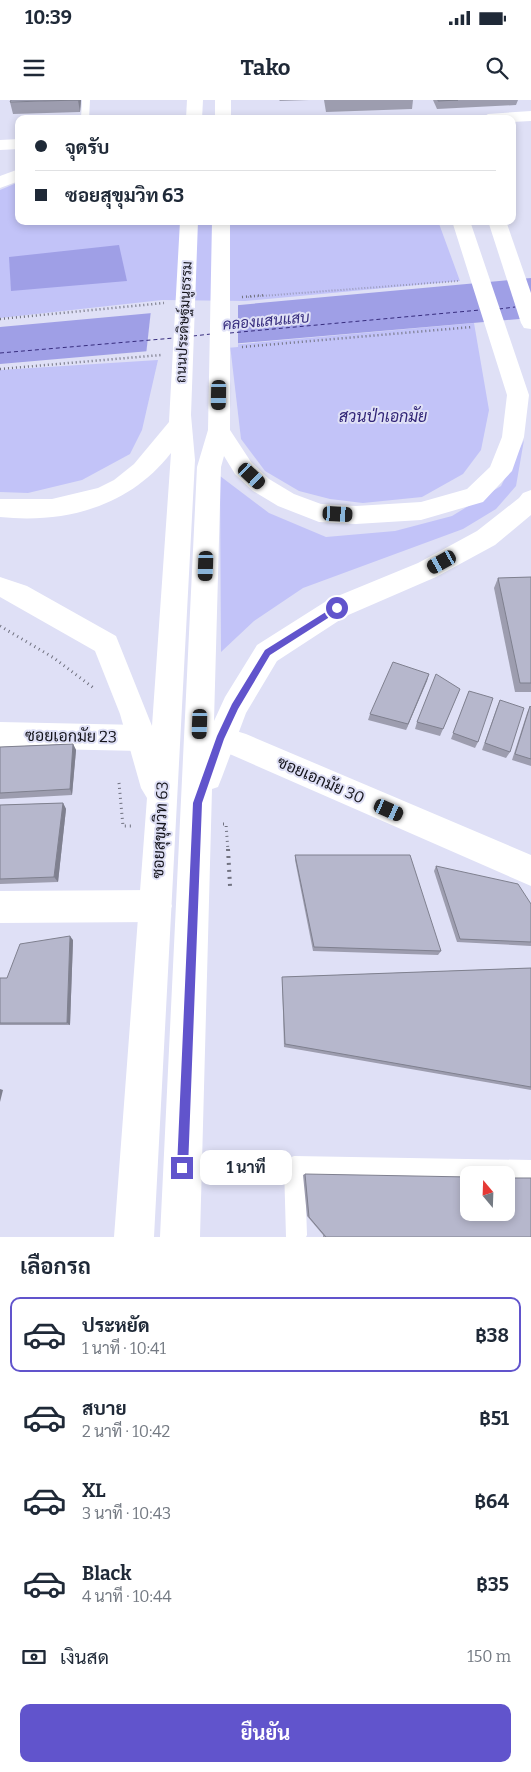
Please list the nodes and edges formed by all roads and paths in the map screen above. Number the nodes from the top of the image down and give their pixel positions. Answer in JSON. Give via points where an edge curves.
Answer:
{"nodes":[{"id":1,"x":86,"y":100,"type":"edge"},
{"id":2,"x":195,"y":100,"type":"edge"},
{"id":3,"x":223,"y":100,"type":"edge"},
{"id":4,"x":85,"y":115,"type":"edge"},
{"id":5,"x":194,"y":115,"type":"edge"},
{"id":6,"x":223,"y":115,"type":"edge"},
{"id":7,"x":531,"y":116,"type":"edge"},
{"id":8,"x":516,"y":117,"type":"edge"},
{"id":9,"x":531,"y":130,"type":"edge"},
{"id":10,"x":516,"y":131,"type":"edge"},
{"id":11,"x":0,"y":144,"type":"edge"},
{"id":12,"x":15,"y":144,"type":"edge"},
{"id":13,"x":15,"y":159,"type":"edge"},
{"id":14,"x":0,"y":160,"type":"edge"},
{"id":15,"x":15,"y":176,"type":"edge"},
{"id":16,"x":0,"y":183,"type":"edge"},
{"id":17,"x":189,"y":225,"type":"edge"},
{"id":18,"x":221,"y":225,"type":"edge"},
{"id":19,"x":462,"y":225,"type":"edge"},
{"id":20,"x":498,"y":225,"type":"edge"},
{"id":21,"x":461,"y":281,"type":"dead end"},
{"id":22,"x":233,"y":298,"type":"dead end"},
{"id":23,"x":173,"y":302,"type":"dead end"},
{"id":24,"x":0,"y":319,"type":"edge"},
{"id":25,"x":531,"y":323,"type":"edge"},
{"id":26,"x":472,"y":327,"type":"dead end"},
{"id":27,"x":236,"y":348,"type":"dead end"},
{"id":28,"x":167,"y":354,"type":"dead end"},
{"id":29,"x":0,"y":369,"type":"edge"},
{"id":30,"x":180,"y":419,"type":"junction"},
{"id":31,"x":219,"y":422,"type":"junction"},
{"id":32,"x":531,"y":499,"type":"edge"},
{"id":33,"x":0,"y":508,"type":"edge"},
{"id":34,"x":0,"y":587,"type":"edge"},
{"id":35,"x":0,"y":626,"type":"edge"},
{"id":36,"x":100,"y":693,"type":"dead end"},
{"id":37,"x":0,"y":735,"type":"edge"},
{"id":38,"x":141,"y":738,"type":"junction"},
{"id":39,"x":220,"y":739,"type":"junction"},
{"id":40,"x":118,"y":783,"type":"dead end"},
{"id":41,"x":198,"y":803,"type":"junction"},
{"id":42,"x":162,"y":806,"type":"junction"},
{"id":43,"x":226,"y":824,"type":"dead end"},
{"id":44,"x":124,"y":826,"type":"dead end"},
{"id":45,"x":531,"y":872,"type":"edge"},
{"id":46,"x":230,"y":886,"type":"dead end"},
{"id":47,"x":156,"y":906,"type":"junction"},
{"id":48,"x":0,"y":907,"type":"edge"},
{"id":49,"x":531,"y":1170,"type":"edge"},
{"id":50,"x":296,"y":1236,"type":"edge"},
{"id":51,"x":134,"y":1237,"type":"edge"},
{"id":52,"x":180,"y":1237,"type":"edge"}],
"edges":[{"from":1,"to":4,"type":"lane"},
{"from":2,"to":5,"type":"main road"},
{"from":3,"to":6,"type":"main road"},
{"from":7,"to":8,"type":"main road"},
{"from":9,"to":10,"type":"main road"},
{"from":11,"to":12,"type":"main road"},
{"from":13,"to":14,"type":"main road"},
{"from":15,"to":16,"type":"main road"},
{"from":17,"to":30,"type":"main road","name":"ถนนประดิษฐ์มนูธรรม"},
{"from":18,"to":31,"type":"main road"},
{"from":19,"to":31,"type":"main road","via":[[518,395],[513,437],[500,471],[475,496],[421,511],[356,515],[318,513],[261,485],[243,468]]},
{"from":20,"to":25,"type":"main road"},
{"from":21,"to":22,"type":"path"},
{"from":23,"to":24,"type":"path"},
{"from":26,"to":27,"type":"path"},
{"from":28,"to":29,"type":"path"},
{"from":30,"to":33,"type":"main road","via":[[158,454],[134,478],[95,499],[46,510]]},
{"from":30,"to":42,"type":"main road","name":"ซอยสุขุมวิท 63","via":[[183,460]]},
{"from":31,"to":41,"type":"main road","via":[[209,467]]},
{"from":32,"to":39,"type":"main road","via":[[486,538],[427,570],[337,608],[267,653],[235,706]]},
{"from":34,"to":38,"type":"main road","via":[[18,593],[106,644]]},
{"from":35,"to":36,"type":"path","via":[[54,658]]},
{"from":37,"to":38,"type":"main road","name":"ซอยเอกมัย 23"},
{"from":38,"to":42,"type":"main road"},
{"from":39,"to":41,"type":"main road"},
{"from":39,"to":45,"type":"main road","name":"ซอยเอกมัย 30","via":[[243,746]]},
{"from":40,"to":44,"type":"path"},
{"from":41,"to":52,"type":"main road"},
{"from":42,"to":47,"type":"main road","name":"ซอยสุขุมวิท 63"},
{"from":43,"to":46,"type":"path"},
{"from":47,"to":48,"type":"main road"},
{"from":47,"to":51,"type":"main road","name":"ซอยสุขุมวิท 63"},
{"from":49,"to":50,"type":"lane","via":[[294,1166]]}]}
